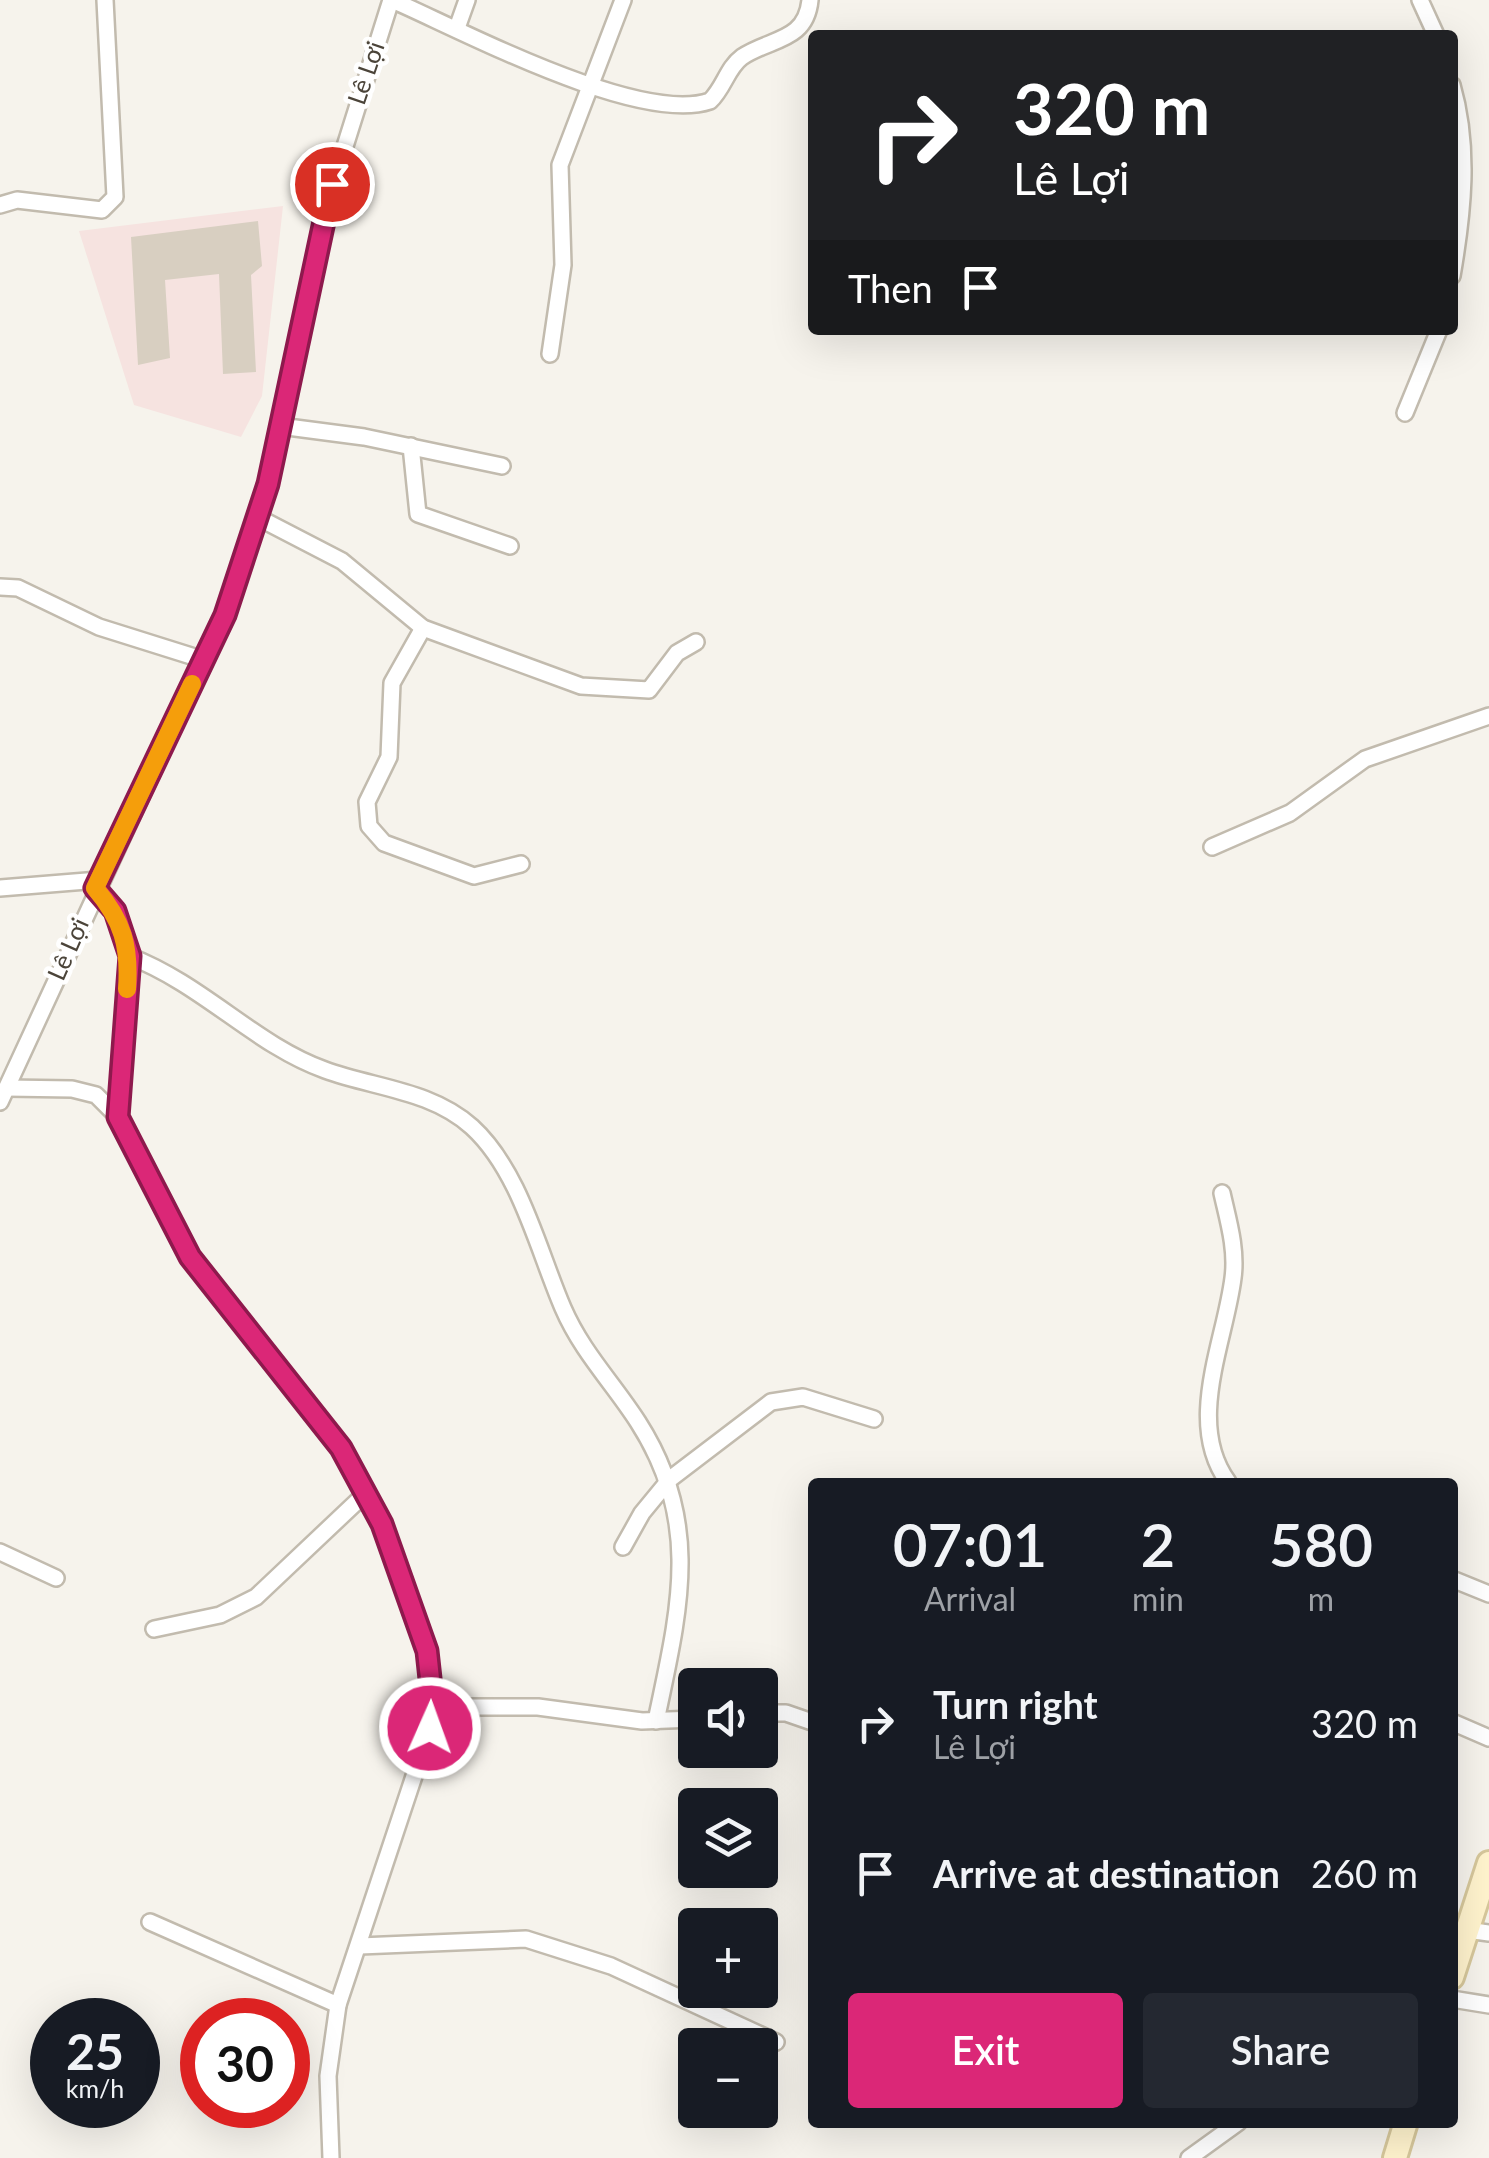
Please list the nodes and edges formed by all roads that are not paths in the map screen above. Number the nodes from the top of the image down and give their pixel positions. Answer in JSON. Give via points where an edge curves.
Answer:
{"nodes":[{"id":1,"x":105,"y":0,"type":"edge"},
{"id":2,"x":392,"y":0,"type":"edge"},
{"id":3,"x":467,"y":0,"type":"edge"},
{"id":4,"x":623,"y":0,"type":"edge"},
{"id":5,"x":810,"y":0,"type":"edge"},
{"id":6,"x":1420,"y":0,"type":"edge"},
{"id":7,"x":457,"y":28,"type":"junction"},
{"id":8,"x":1434,"y":30,"type":"edge"},
{"id":9,"x":593,"y":86,"type":"junction"},
{"id":10,"x":1458,"y":123,"type":"edge"},
{"id":11,"x":0,"y":205,"type":"edge"},
{"id":12,"x":1458,"y":240,"type":"edge"},
{"id":13,"x":1437,"y":335,"type":"edge"},
{"id":14,"x":550,"y":354,"type":"dead end"},
{"id":15,"x":1405,"y":414,"type":"dead end"},
{"id":16,"x":280,"y":426,"type":"junction"},
{"id":17,"x":410,"y":446,"type":"junction"},
{"id":18,"x":502,"y":466,"type":"dead end"},
{"id":19,"x":257,"y":517,"type":"junction"},
{"id":20,"x":510,"y":546,"type":"dead end"},
{"id":21,"x":0,"y":587,"type":"edge"},
{"id":22,"x":423,"y":628,"type":"junction"},
{"id":23,"x":696,"y":642,"type":"dead end"},
{"id":24,"x":204,"y":660,"type":"junction"},
{"id":25,"x":1489,"y":716,"type":"edge"},
{"id":26,"x":1212,"y":846,"type":"dead end"},
{"id":27,"x":521,"y":864,"type":"dead end"},
{"id":28,"x":97,"y":884,"type":"junction"},
{"id":29,"x":0,"y":888,"type":"edge"},
{"id":30,"x":130,"y":956,"type":"junction"},
{"id":31,"x":3,"y":1095,"type":"edge"},
{"id":32,"x":118,"y":1117,"type":"junction"},
{"id":33,"x":1222,"y":1193,"type":"dead end"},
{"id":34,"x":874,"y":1418,"type":"dead end"},
{"id":35,"x":1226,"y":1478,"type":"edge"},
{"id":36,"x":670,"y":1479,"type":"junction"},
{"id":37,"x":366,"y":1494,"type":"junction"},
{"id":38,"x":623,"y":1547,"type":"dead end"},
{"id":39,"x":0,"y":1552,"type":"edge"},
{"id":40,"x":56,"y":1578,"type":"dead end"},
{"id":41,"x":1458,"y":1581,"type":"edge"},
{"id":42,"x":1489,"y":1594,"type":"edge"},
{"id":43,"x":154,"y":1629,"type":"dead end"},
{"id":44,"x":432,"y":1707,"type":"junction"},
{"id":45,"x":778,"y":1714,"type":"edge"},
{"id":46,"x":678,"y":1720,"type":"edge"},
{"id":47,"x":656,"y":1721,"type":"junction"},
{"id":48,"x":808,"y":1721,"type":"edge"},
{"id":49,"x":1458,"y":1725,"type":"edge"},
{"id":50,"x":1489,"y":1738,"type":"edge"},
{"id":51,"x":1489,"y":1863,"type":"edge"},
{"id":52,"x":150,"y":1922,"type":"dead end"},
{"id":53,"x":1470,"y":1924,"type":"edge"},
{"id":54,"x":360,"y":1946,"type":"junction"},
{"id":55,"x":1458,"y":1959,"type":"edge"},
{"id":56,"x":1458,"y":2000,"type":"edge"},
{"id":57,"x":338,"y":2005,"type":"junction"},
{"id":58,"x":1489,"y":2005,"type":"edge"},
{"id":59,"x":745,"y":2028,"type":"edge"},
{"id":60,"x":1232,"y":2128,"type":"edge"},
{"id":61,"x":1404,"y":2128,"type":"edge"},
{"id":62,"x":331,"y":2158,"type":"edge"},
{"id":63,"x":1189,"y":2158,"type":"edge"},
{"id":64,"x":1395,"y":2158,"type":"edge"}],
"edges":[{"from":1,"to":11,"type":"street","via":[[115,197],[90,211],[17,200]]},
{"from":2,"to":7,"type":"street"},
{"from":2,"to":16,"type":"street","name":"Lê Lợi","via":[[324,213]]},
{"from":3,"to":7,"type":"street"},
{"from":4,"to":9,"type":"street"},
{"from":5,"to":9,"type":"street","via":[[796,32],[741,58],[710,101],[660,104]]},
{"from":6,"to":8,"type":"street"},
{"from":7,"to":9,"type":"street"},
{"from":9,"to":14,"type":"street","via":[[560,165],[563,265]]},
{"from":10,"to":12,"type":"street"},
{"from":13,"to":15,"type":"street"},
{"from":16,"to":17,"type":"street"},
{"from":16,"to":19,"type":"street","name":"Lê Lợi"},
{"from":17,"to":18,"type":"street"},
{"from":17,"to":20,"type":"street","via":[[418,514]]},
{"from":19,"to":22,"type":"street","via":[[342,561]]},
{"from":19,"to":24,"type":"street","name":"Lê Lợi"},
{"from":21,"to":24,"type":"street","via":[[18,588],[100,627]]},
{"from":22,"to":23,"type":"street","via":[[563,680],[645,690],[657,685],[677,652]]},
{"from":22,"to":27,"type":"street","via":[[392,683],[389,757],[367,802],[369,826],[384,843],[474,876]]},
{"from":24,"to":28,"type":"street","name":"Lê Lợi"},
{"from":25,"to":26,"type":"street","via":[[1365,759],[1290,813]]},
{"from":28,"to":29,"type":"street"},
{"from":28,"to":30,"type":"street","via":[[115,911]]},
{"from":28,"to":31,"type":"street","name":"Lê Lợi"},
{"from":30,"to":32,"type":"street"},
{"from":30,"to":36,"type":"street","via":[[178,976],[299,1060],[426,1098],[477,1131],[520,1200],[575,1334]]},
{"from":31,"to":32,"type":"street","via":[[72,1090],[96,1095]]},
{"from":32,"to":37,"type":"street","via":[[190,1257],[341,1448]]},
{"from":33,"to":35,"type":"street","via":[[1234,1276],[1208,1424]]},
{"from":34,"to":36,"type":"street","via":[[782,1396]]},
{"from":36,"to":38,"type":"street"},
{"from":36,"to":47,"type":"street","via":[[680,1554],[675,1631]]},
{"from":37,"to":43,"type":"street","via":[[256,1597],[220,1615]]},
{"from":37,"to":44,"type":"street","via":[[421,1628]]},
{"from":39,"to":40,"type":"street"},
{"from":41,"to":42,"type":"street"},
{"from":44,"to":47,"type":"street","via":[[538,1708]]},
{"from":44,"to":54,"type":"street"},
{"from":45,"to":48,"type":"street"},
{"from":46,"to":47,"type":"street"},
{"from":49,"to":50,"type":"street"},
{"from":51,"to":53,"type":"main road"},
{"from":52,"to":57,"type":"street"},
{"from":53,"to":55,"type":"main road"},
{"from":54,"to":57,"type":"street"},
{"from":54,"to":59,"type":"street","via":[[526,1939],[610,1966]]},
{"from":56,"to":58,"type":"street"},
{"from":57,"to":62,"type":"street","via":[[328,2076]]},
{"from":60,"to":63,"type":"street"},
{"from":61,"to":64,"type":"main road"}]}
